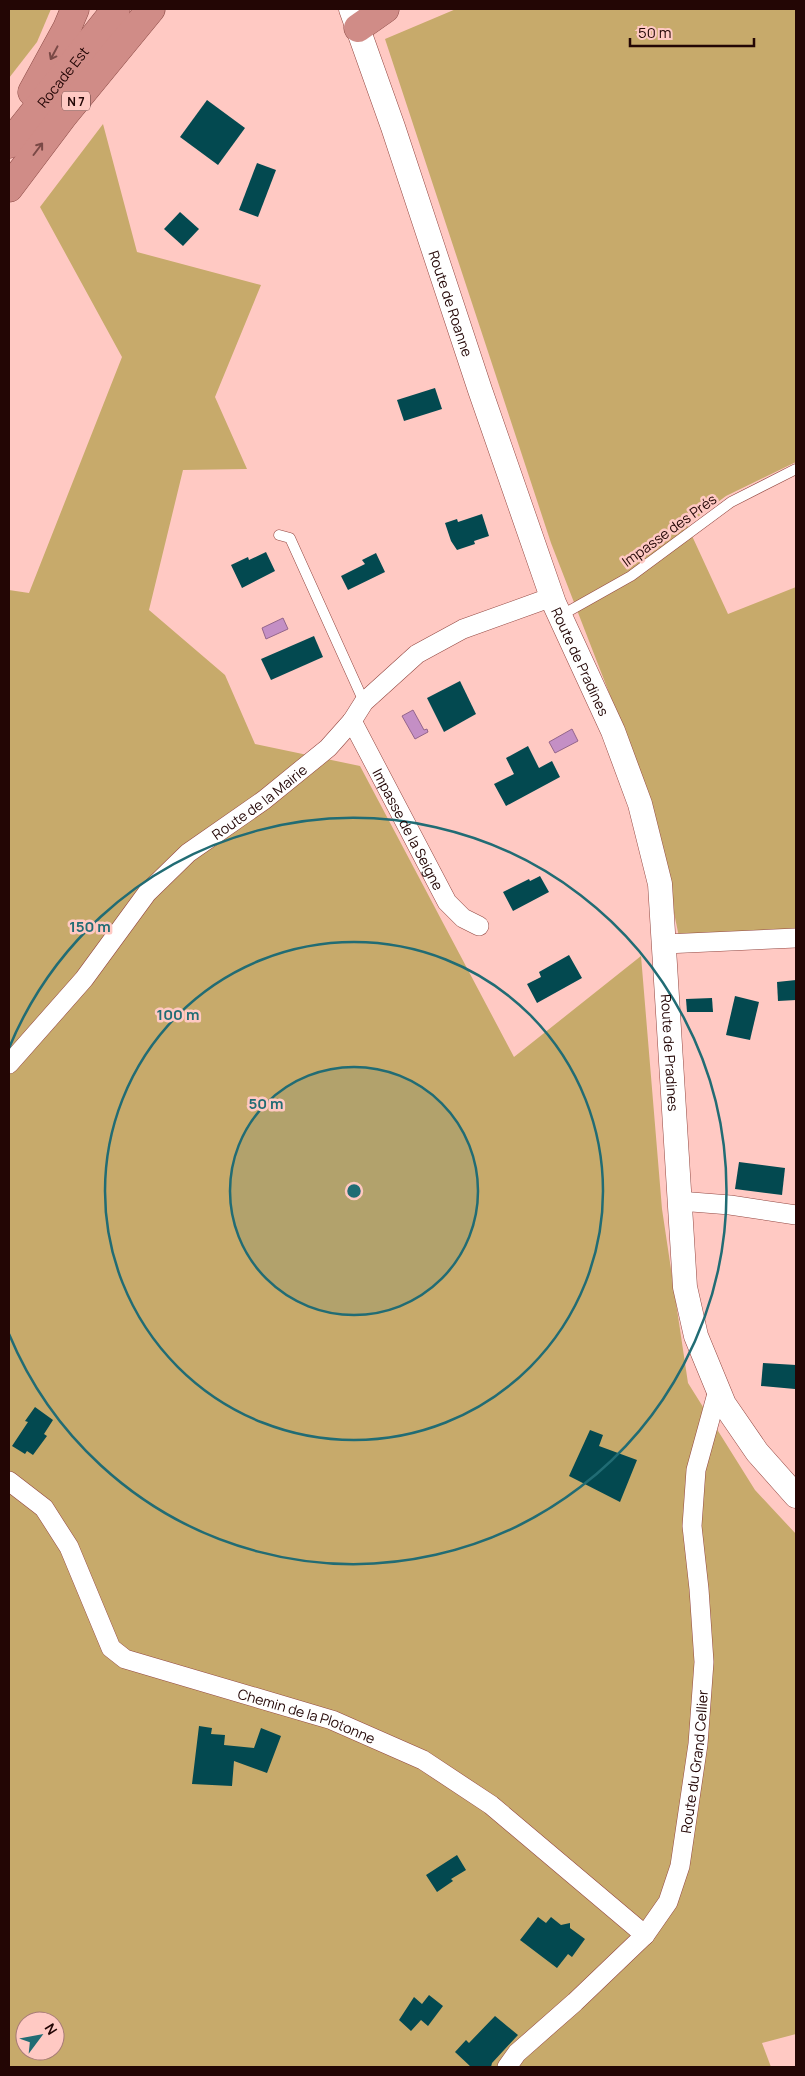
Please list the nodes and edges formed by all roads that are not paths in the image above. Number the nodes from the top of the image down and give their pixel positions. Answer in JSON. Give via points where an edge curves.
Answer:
{"nodes":[{"id":1,"x":75,"y":9,"type":"edge"},
{"id":2,"x":116,"y":9,"type":"edge"},
{"id":3,"x":385,"y":9,"type":"edge"},
{"id":4,"x":151,"y":11,"type":"edge"},
{"id":5,"x":355,"y":19,"type":"edge"},
{"id":6,"x":25,"y":121,"type":"junction"},
{"id":7,"x":9,"y":144,"type":"edge"},
{"id":8,"x":9,"y":188,"type":"edge"},
{"id":9,"x":796,"y":469,"type":"edge"},
{"id":10,"x":278,"y":535,"type":"dead end"},
{"id":11,"x":556,"y":607,"type":"junction"},
{"id":12,"x":364,"y":702,"type":"junction"},
{"id":13,"x":352,"y":721,"type":"junction"},
{"id":14,"x":479,"y":926,"type":"dead end"},
{"id":15,"x":796,"y":938,"type":"edge"},
{"id":16,"x":665,"y":944,"type":"junction"},
{"id":17,"x":9,"y":1064,"type":"edge"},
{"id":18,"x":679,"y":1201,"type":"junction"},
{"id":19,"x":796,"y":1215,"type":"edge"},
{"id":20,"x":718,"y":1390,"type":"junction"},
{"id":21,"x":9,"y":1481,"type":"edge"},
{"id":22,"x":796,"y":1496,"type":"edge"},
{"id":23,"x":645,"y":1935,"type":"junction"},
{"id":24,"x":507,"y":2067,"type":"edge"}],
"edges":[{"from":1,"to":6,"type":"highway","one_way":true,"via":[[28,98]]},
{"from":2,"to":6,"type":"highway","name":"Rocade Est","number":"N 7"},
{"from":3,"to":5,"type":"highway"},
{"from":8,"to":4,"type":"highway","name":"Rocade Est","number":"N 7","one_way":true,"via":[[64,115]]},
{"from":5,"to":11,"type":"street","name":"Route de Roanne"},
{"from":6,"to":7,"type":"highway","name":"Rocade Est","number":"N 7"},
{"from":9,"to":11,"type":"lane","name":"Impasse des Prés","via":[[731,502],[631,576]]},
{"from":10,"to":12,"type":"lane","via":[[290,538]]},
{"from":11,"to":12,"type":"street","name":"Route de la Mairie","via":[[463,629],[417,654]]},
{"from":11,"to":16,"type":"street","name":"Route de Pradines","via":[[613,731],[640,804],[660,884]]},
{"from":12,"to":13,"type":"street","name":"Route de la Mairie"},
{"from":13,"to":14,"type":"street","name":"Impasse de la Seigne","via":[[447,902],[462,918]]},
{"from":13,"to":17,"type":"street","name":"Route de la Mairie","via":[[328,748],[264,800],[188,852],[154,887],[84,979]]},
{"from":15,"to":16,"type":"street"},
{"from":16,"to":18,"type":"street","name":"Route de Pradines"},
{"from":18,"to":19,"type":"street"},
{"from":18,"to":20,"type":"street","name":"Route de Pradines","via":[[685,1287],[696,1336]]},
{"from":20,"to":22,"type":"street","name":"Route de Pradines","via":[[724,1404],[758,1452]]},
{"from":20,"to":23,"type":"street","name":"Route du Grand Cellier","via":[[696,1470],[692,1526],[704,1662],[698,1744],[680,1866],[668,1902]]},
{"from":21,"to":23,"type":"street","name":"Chemin de la Plotonne","via":[[44,1508],[69,1546],[111,1648],[126,1659],[332,1720],[423,1760],[490,1805]]},
{"from":23,"to":24,"type":"street","name":"Route du Grand Cellier","via":[[517,2053]]}]}
